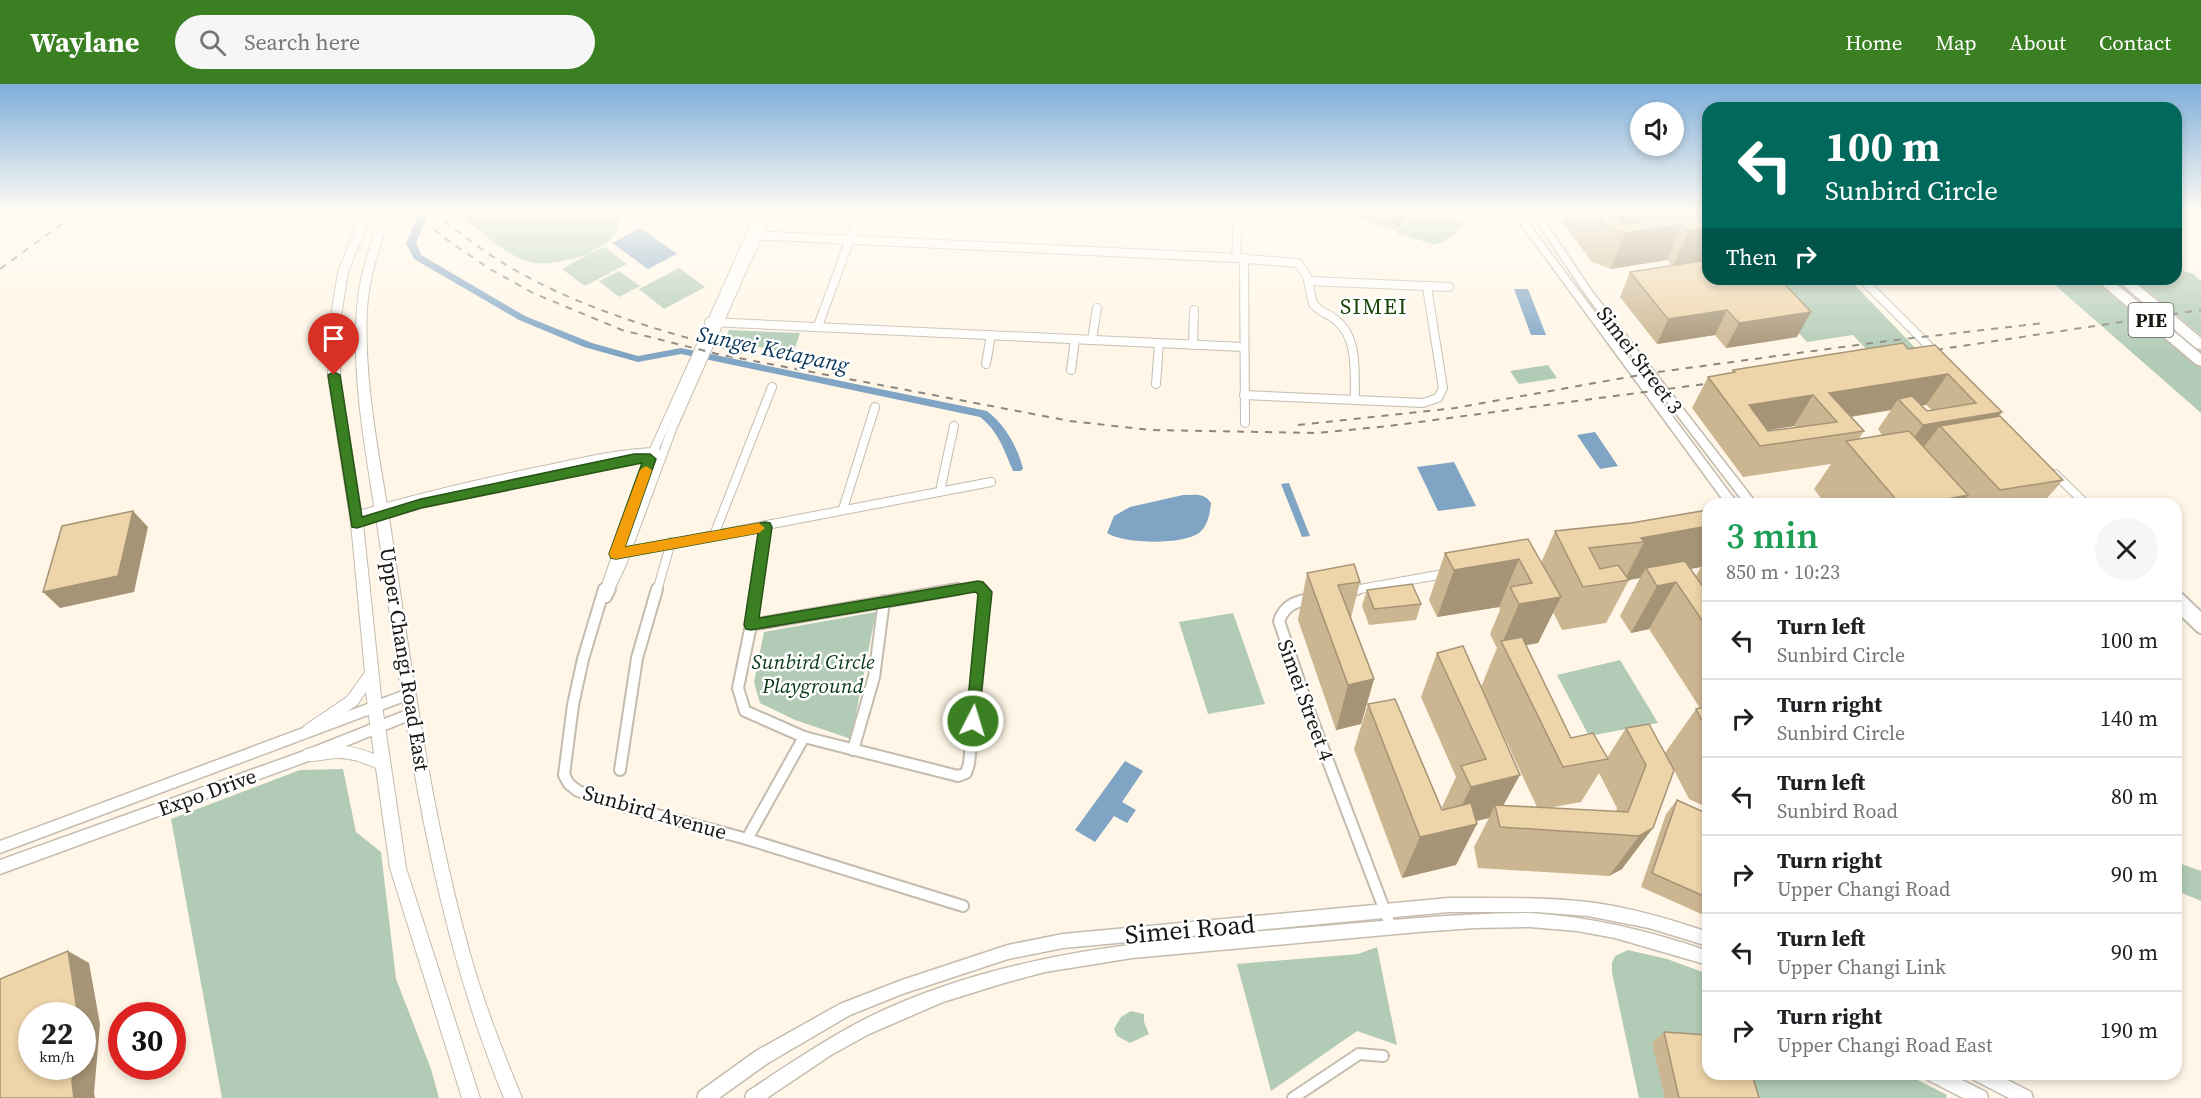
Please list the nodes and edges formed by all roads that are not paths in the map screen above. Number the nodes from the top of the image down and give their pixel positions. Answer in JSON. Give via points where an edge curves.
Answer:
{"nodes":[{"id":1,"x":348,"y":259,"type":"edge"},
{"id":2,"x":370,"y":259,"type":"edge"},
{"id":3,"x":743,"y":259,"type":"edge"},
{"id":4,"x":842,"y":259,"type":"edge"},
{"id":5,"x":1240,"y":259,"type":"edge"},
{"id":6,"x":1255,"y":259,"type":"edge"},
{"id":7,"x":1551,"y":259,"type":"edge"},
{"id":8,"x":1566,"y":259,"type":"edge"},
{"id":9,"x":1309,"y":281,"type":"junction"},
{"id":10,"x":1860,"y":285,"type":"edge"},
{"id":11,"x":1868,"y":285,"type":"edge"},
{"id":12,"x":2109,"y":285,"type":"edge"},
{"id":13,"x":2130,"y":285,"type":"edge"},
{"id":14,"x":1427,"y":286,"type":"junction"},
{"id":15,"x":1449,"y":287,"type":"dead end"},
{"id":16,"x":1097,"y":308,"type":"dead end"},
{"id":17,"x":1194,"y":310,"type":"dead end"},
{"id":18,"x":713,"y":323,"type":"junction"},
{"id":19,"x":818,"y":326,"type":"junction"},
{"id":20,"x":991,"y":335,"type":"junction"},
{"id":21,"x":1076,"y":339,"type":"junction"},
{"id":22,"x":1092,"y":340,"type":"junction"},
{"id":23,"x":1159,"y":343,"type":"junction"},
{"id":24,"x":1193,"y":345,"type":"junction"},
{"id":25,"x":2201,"y":345,"type":"edge"},
{"id":26,"x":1243,"y":346,"type":"junction"},
{"id":27,"x":2201,"y":361,"type":"edge"},
{"id":28,"x":986,"y":364,"type":"dead end"},
{"id":29,"x":1071,"y":370,"type":"dead end"},
{"id":30,"x":1156,"y":384,"type":"dead end"},
{"id":31,"x":771,"y":387,"type":"dead end"},
{"id":32,"x":1244,"y":395,"type":"junction"},
{"id":33,"x":1355,"y":400,"type":"junction"},
{"id":34,"x":876,"y":407,"type":"dead end"},
{"id":35,"x":1245,"y":423,"type":"dead end"},
{"id":36,"x":954,"y":426,"type":"dead end"},
{"id":37,"x":656,"y":456,"type":"junction"},
{"id":38,"x":991,"y":482,"type":"dead end"},
{"id":39,"x":940,"y":491,"type":"junction"},
{"id":40,"x":1728,"y":498,"type":"edge"},
{"id":41,"x":1746,"y":498,"type":"edge"},
{"id":42,"x":2072,"y":498,"type":"edge"},
{"id":43,"x":2078,"y":498,"type":"edge"},
{"id":44,"x":843,"y":509,"type":"junction"},
{"id":45,"x":382,"y":511,"type":"junction"},
{"id":46,"x":356,"y":520,"type":"junction"},
{"id":47,"x":765,"y":527,"type":"junction"},
{"id":48,"x":714,"y":535,"type":"junction"},
{"id":49,"x":673,"y":543,"type":"junction"},
{"id":50,"x":622,"y":549,"type":"junction"},
{"id":51,"x":1455,"y":572,"type":"edge"},
{"id":52,"x":884,"y":601,"type":"junction"},
{"id":53,"x":2182,"y":601,"type":"edge"},
{"id":54,"x":2182,"y":610,"type":"edge"},
{"id":55,"x":2201,"y":619,"type":"edge"},
{"id":56,"x":751,"y":625,"type":"junction"},
{"id":57,"x":2201,"y":628,"type":"edge"},
{"id":58,"x":371,"y":674,"type":"junction"},
{"id":59,"x":408,"y":694,"type":"junction"},
{"id":60,"x":375,"y":706,"type":"junction"},
{"id":61,"x":412,"y":713,"type":"junction"},
{"id":62,"x":378,"y":726,"type":"junction"},
{"id":63,"x":309,"y":730,"type":"junction"},
{"id":64,"x":804,"y":737,"type":"junction"},
{"id":65,"x":853,"y":750,"type":"junction"},
{"id":66,"x":309,"y":755,"type":"junction"},
{"id":67,"x":383,"y":764,"type":"junction"},
{"id":68,"x":620,"y":770,"type":"dead end"},
{"id":69,"x":747,"y":839,"type":"junction"},
{"id":70,"x":0,"y":847,"type":"edge"},
{"id":71,"x":0,"y":867,"type":"edge"},
{"id":72,"x":963,"y":906,"type":"dead end"},
{"id":73,"x":1384,"y":911,"type":"junction"},
{"id":74,"x":1391,"y":927,"type":"junction"},
{"id":75,"x":1702,"y":937,"type":"edge"},
{"id":76,"x":1702,"y":956,"type":"edge"},
{"id":77,"x":1383,"y":1056,"type":"dead end"},
{"id":78,"x":1946,"y":1080,"type":"edge"},
{"id":79,"x":1991,"y":1080,"type":"edge"},
{"id":80,"x":471,"y":1098,"type":"edge"},
{"id":81,"x":513,"y":1098,"type":"edge"},
{"id":82,"x":705,"y":1098,"type":"edge"},
{"id":83,"x":753,"y":1098,"type":"edge"},
{"id":84,"x":1293,"y":1098,"type":"edge"},
{"id":85,"x":1980,"y":1098,"type":"edge"},
{"id":86,"x":2025,"y":1098,"type":"edge"}],
"edges":[{"from":1,"to":46,"type":"main road","name":"Upper Changi Road East","via":[[336,316],[334,375]]},
{"from":2,"to":45,"type":"main road","name":"Upper Changi Road East","via":[[362,306],[361,364]]},
{"from":3,"to":18,"type":"street","name":"Sunbird Avenue"},
{"from":4,"to":19,"type":"street"},
{"from":5,"to":26,"type":"street"},
{"from":6,"to":9,"type":"street","via":[[1298,263],[1305,267]]},
{"from":7,"to":40,"type":"main road","name":"Simei Street 3"},
{"from":8,"to":41,"type":"main road","name":"Simei Street 3"},
{"from":9,"to":14,"type":"street"},
{"from":9,"to":33,"type":"street","via":[[1311,302],[1337,320],[1351,338]]},
{"from":10,"to":11,"type":"street","via":[[1941,362]]},
{"from":12,"to":27,"type":"highway","number":"PIE"},
{"from":13,"to":25,"type":"highway","number":"PIE"},
{"from":14,"to":15,"type":"street"},
{"from":14,"to":33,"type":"street","via":[[1442,394],[1423,403]]},
{"from":16,"to":22,"type":"street"},
{"from":17,"to":24,"type":"street"},
{"from":18,"to":19,"type":"street"},
{"from":18,"to":37,"type":"street","name":"Sunbird Avenue"},
{"from":19,"to":20,"type":"street"},
{"from":20,"to":21,"type":"street"},
{"from":20,"to":28,"type":"street"},
{"from":21,"to":22,"type":"street"},
{"from":21,"to":29,"type":"street"},
{"from":22,"to":23,"type":"street"},
{"from":23,"to":24,"type":"street"},
{"from":23,"to":30,"type":"street"},
{"from":24,"to":26,"type":"street"},
{"from":26,"to":32,"type":"street"},
{"from":31,"to":48,"type":"street"},
{"from":32,"to":33,"type":"street"},
{"from":32,"to":35,"type":"street"},
{"from":34,"to":44,"type":"street"},
{"from":36,"to":39,"type":"street"},
{"from":37,"to":45,"type":"street"},
{"from":37,"to":50,"type":"street","name":"Sunbird Avenue"},
{"from":38,"to":39,"type":"street"},
{"from":39,"to":44,"type":"street"},
{"from":42,"to":43,"type":"street","via":[[2045,468]]},
{"from":44,"to":47,"type":"street"},
{"from":45,"to":46,"type":"street"},
{"from":45,"to":59,"type":"main road","name":"Upper Changi Road East"},
{"from":46,"to":58,"type":"main road","name":"Upper Changi Road East"},
{"from":47,"to":48,"type":"street"},
{"from":47,"to":56,"type":"street"},
{"from":48,"to":49,"type":"street"},
{"from":49,"to":50,"type":"street"},
{"from":49,"to":68,"type":"street","via":[[637,658]]},
{"from":50,"to":69,"type":"street","name":"Sunbird Avenue","via":[[606,580],[582,659],[564,775],[578,791],[609,802]]},
{"from":51,"to":73,"type":"street","name":"Simei Street 4","via":[[1290,603],[1282,610],[1279,621]]},
{"from":52,"to":56,"type":"street"},
{"from":52,"to":65,"type":"street","via":[[867,713]]},
{"from":52,"to":65,"type":"street","via":[[972,585],[985,592],[969,764],[966,772],[958,776],[947,775]]},
{"from":53,"to":55,"type":"street"},
{"from":54,"to":57,"type":"street"},
{"from":56,"to":64,"type":"street","via":[[738,688],[745,711]]},
{"from":58,"to":60,"type":"main road","name":"Upper Changi Road East"},
{"from":58,"to":63,"type":"main road","via":[[352,701]]},
{"from":59,"to":60,"type":"main road","name":"Expo Drive"},
{"from":59,"to":61,"type":"main road","name":"Upper Changi Road East"},
{"from":60,"to":62,"type":"main road","name":"Upper Changi Road East"},
{"from":60,"to":63,"type":"main road","name":"Expo Drive"},
{"from":61,"to":62,"type":"main road","name":"Expo Drive"},
{"from":61,"to":81,"type":"main road","name":"Upper Changi Road East","via":[[452,922],[486,1031]]},
{"from":62,"to":66,"type":"main road","name":"Expo Drive"},
{"from":62,"to":67,"type":"main road","name":"Upper Changi Road East"},
{"from":63,"to":70,"type":"main road","name":"Expo Drive"},
{"from":64,"to":65,"type":"street"},
{"from":64,"to":69,"type":"street","name":"Sunbird Avenue"},
{"from":66,"to":67,"type":"main road","via":[[347,751]]},
{"from":66,"to":71,"type":"main road","name":"Expo Drive"},
{"from":67,"to":80,"type":"main road","name":"Upper Changi Road East","via":[[398,868]]},
{"from":69,"to":72,"type":"street","name":"Sunbird Avenue"},
{"from":73,"to":74,"type":"street","name":"Simei Street 4"},
{"from":73,"to":75,"type":"main road","name":"Simei Road","via":[[1461,905],[1589,909]]},
{"from":73,"to":82,"type":"main road","name":"Simei Road","via":[[1080,939],[1008,952],[845,1009],[762,1057]]},
{"from":74,"to":76,"type":"main road","name":"Simei Road","via":[[1456,922],[1557,922],[1623,933]]},
{"from":74,"to":83,"type":"main road","name":"Simei Road","via":[[1169,946],[1065,961],[1012,974],[903,1010],[868,1026]]},
{"from":77,"to":84,"type":"street","via":[[1359,1054]]},
{"from":78,"to":85,"type":"main road"},
{"from":79,"to":86,"type":"main road"}]}
